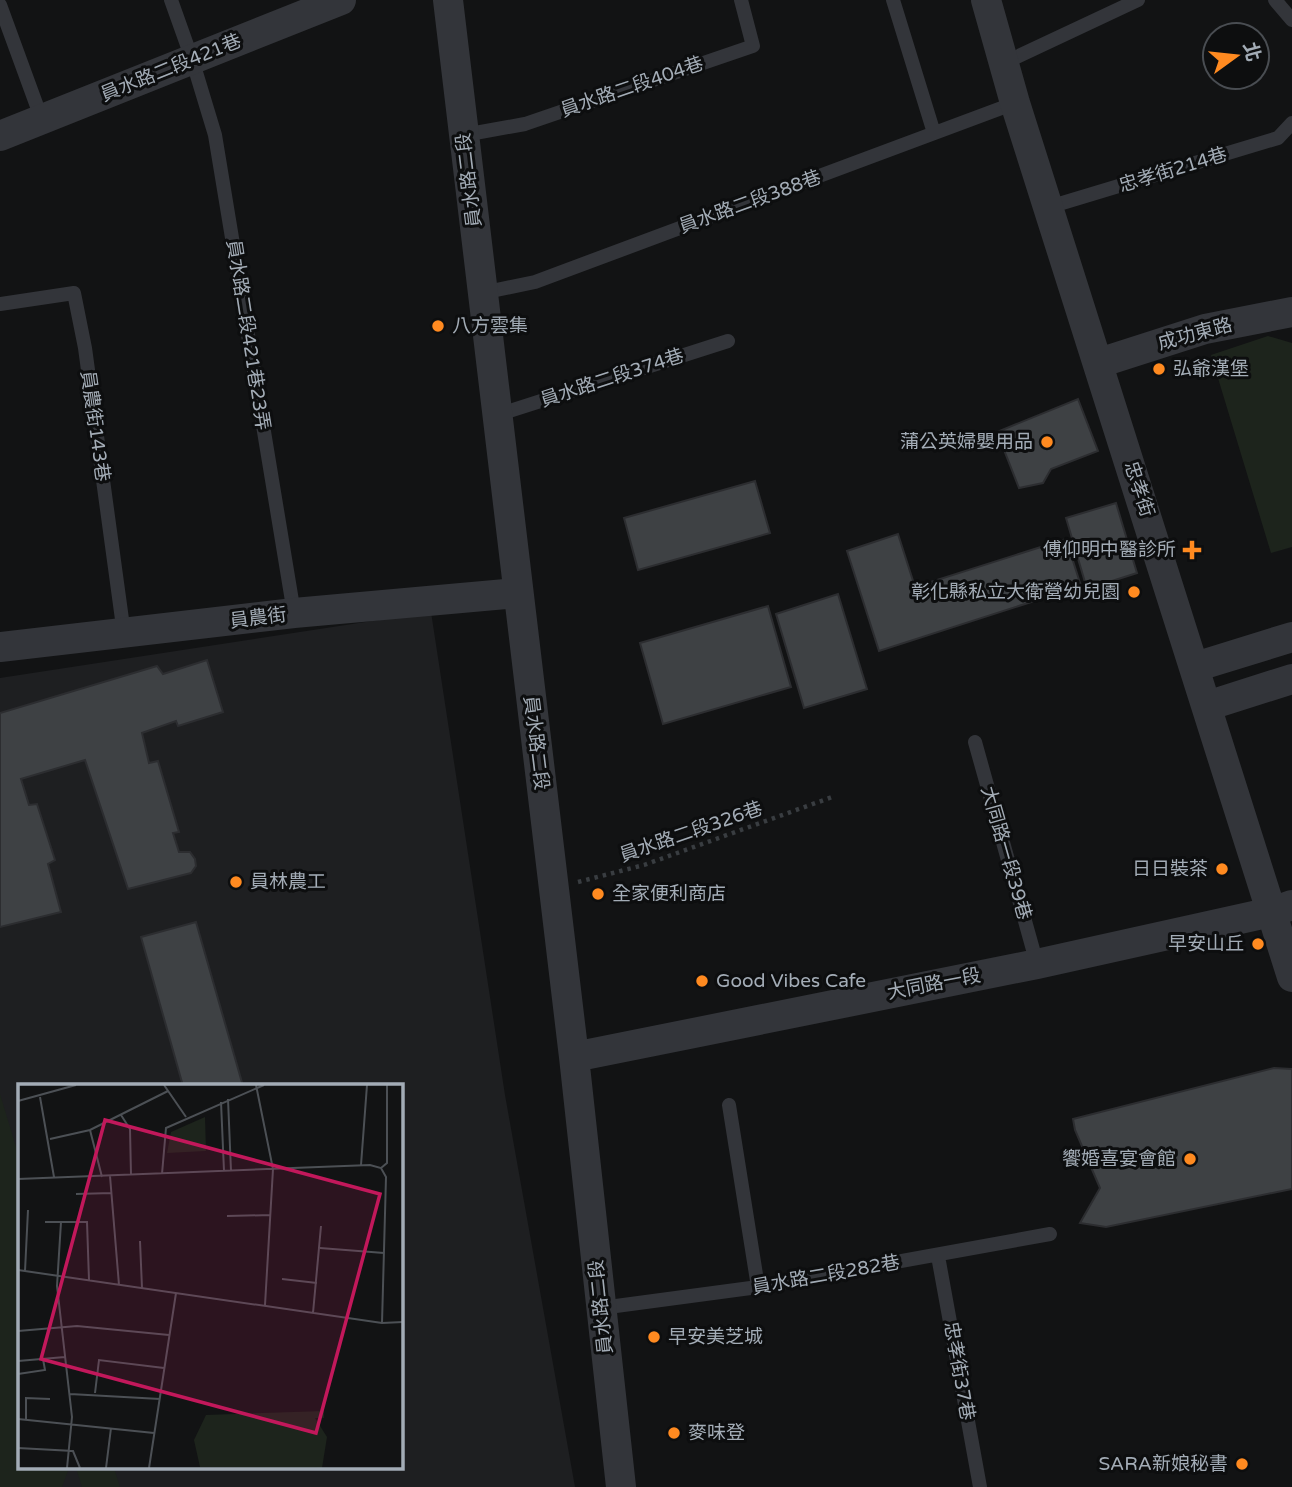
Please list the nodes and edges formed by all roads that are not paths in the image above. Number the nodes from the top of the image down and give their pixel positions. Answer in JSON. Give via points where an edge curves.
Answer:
{"nodes":[{"id":1,"x":170,"y":0,"type":"edge"},
{"id":2,"x":341,"y":0,"type":"edge"},
{"id":3,"x":447,"y":0,"type":"edge"},
{"id":4,"x":741,"y":0,"type":"edge"},
{"id":5,"x":893,"y":0,"type":"edge"},
{"id":6,"x":986,"y":0,"type":"edge"},
{"id":7,"x":1139,"y":0,"type":"edge"},
{"id":8,"x":1275,"y":0,"type":"edge"},
{"id":9,"x":1,"y":10,"type":"edge"},
{"id":10,"x":1292,"y":20,"type":"edge"},
{"id":11,"x":192,"y":59,"type":"junction"},
{"id":12,"x":1004,"y":63,"type":"junction"},
{"id":13,"x":1015,"y":103,"type":"junction"},
{"id":14,"x":42,"y":120,"type":"junction"},
{"id":15,"x":1292,"y":123,"type":"edge"},
{"id":16,"x":934,"y":133,"type":"junction"},
{"id":17,"x":464,"y":135,"type":"junction"},
{"id":18,"x":0,"y":136,"type":"edge"},
{"id":19,"x":1049,"y":207,"type":"junction"},
{"id":20,"x":482,"y":293,"type":"junction"},
{"id":21,"x":0,"y":304,"type":"edge"},
{"id":22,"x":1292,"y":313,"type":"edge"},
{"id":23,"x":728,"y":341,"type":"dead end"},
{"id":24,"x":1099,"y":363,"type":"junction"},
{"id":25,"x":497,"y":415,"type":"junction"},
{"id":26,"x":517,"y":593,"type":"junction"},
{"id":27,"x":294,"y":613,"type":"junction"},
{"id":28,"x":124,"y":634,"type":"junction"},
{"id":29,"x":1292,"y":637,"type":"edge"},
{"id":30,"x":0,"y":648,"type":"edge"},
{"id":31,"x":1195,"y":667,"type":"junction"},
{"id":32,"x":1292,"y":679,"type":"edge"},
{"id":33,"x":1208,"y":706,"type":"junction"},
{"id":34,"x":975,"y":742,"type":"dead end"},
{"id":35,"x":1282,"y":909,"type":"edge"},
{"id":36,"x":1037,"y":964,"type":"junction"},
{"id":37,"x":1292,"y":977,"type":"edge"},
{"id":38,"x":574,"y":1057,"type":"junction"},
{"id":39,"x":729,"y":1105,"type":"dead end"},
{"id":40,"x":1050,"y":1234,"type":"dead end"},
{"id":41,"x":938,"y":1256,"type":"junction"},
{"id":42,"x":758,"y":1287,"type":"junction"},
{"id":43,"x":601,"y":1308,"type":"junction"},
{"id":44,"x":621,"y":1487,"type":"edge"},
{"id":45,"x":980,"y":1487,"type":"edge"}],
"edges":[{"from":1,"to":11,"type":"lane","name":"員水路二段421巷23弄"},
{"from":2,"to":11,"type":"street","name":"員水路二段421巷"},
{"from":3,"to":17,"type":"street","name":"員水路二段"},
{"from":4,"to":17,"type":"lane","name":"員水路二段404巷","via":[[753,46],[525,124]]},
{"from":5,"to":16,"type":"lane"},
{"from":6,"to":12,"type":"street","name":"忠孝街"},
{"from":7,"to":12,"type":"lane"},
{"from":8,"to":10,"type":"lane"},
{"from":9,"to":14,"type":"lane"},
{"from":11,"to":14,"type":"street","name":"員水路二段421巷"},
{"from":11,"to":27,"type":"lane","name":"員水路二段421巷23弄","via":[[215,135]]},
{"from":12,"to":13,"type":"street","name":"忠孝街"},
{"from":13,"to":16,"type":"lane","name":"員水路二段388巷"},
{"from":13,"to":19,"type":"street","name":"忠孝街"},
{"from":14,"to":18,"type":"street","name":"員水路二段421巷"},
{"from":15,"to":19,"type":"lane","name":"忠孝街214巷","via":[[1278,138]]},
{"from":16,"to":20,"type":"lane","name":"員水路二段388巷","via":[[535,282]]},
{"from":17,"to":20,"type":"street","name":"員水路二段"},
{"from":19,"to":24,"type":"street","name":"忠孝街"},
{"from":20,"to":25,"type":"street","name":"員水路二段"},
{"from":21,"to":28,"type":"lane","name":"員農街143巷","via":[[74,293]]},
{"from":22,"to":24,"type":"street","name":"成功東路","via":[[1205,329]]},
{"from":23,"to":25,"type":"lane","name":"員水路二段374巷"},
{"from":24,"to":31,"type":"street","name":"忠孝街"},
{"from":25,"to":26,"type":"street","name":"員水路二段"},
{"from":26,"to":27,"type":"street","name":"員農街"},
{"from":26,"to":38,"type":"street","name":"員水路二段"},
{"from":27,"to":28,"type":"street","name":"員農街"},
{"from":28,"to":30,"type":"street","name":"員農街"},
{"from":29,"to":31,"type":"street"},
{"from":31,"to":33,"type":"street","name":"忠孝街"},
{"from":32,"to":33,"type":"street"},
{"from":33,"to":35,"type":"street","name":"忠孝街"},
{"from":34,"to":36,"type":"lane","name":"大同路一段39巷"},
{"from":35,"to":36,"type":"street","name":"大同路一段"},
{"from":35,"to":37,"type":"street","name":"忠孝街"},
{"from":36,"to":38,"type":"street","name":"大同路一段"},
{"from":38,"to":43,"type":"street","name":"員水路二段"},
{"from":39,"to":42,"type":"lane"},
{"from":40,"to":41,"type":"lane","name":"員水路二段282巷"},
{"from":41,"to":42,"type":"lane","name":"員水路二段282巷"},
{"from":41,"to":45,"type":"lane","name":"忠孝街37巷"},
{"from":42,"to":43,"type":"lane","name":"員水路二段282巷"},
{"from":43,"to":44,"type":"street","name":"員水路二段"}]}
